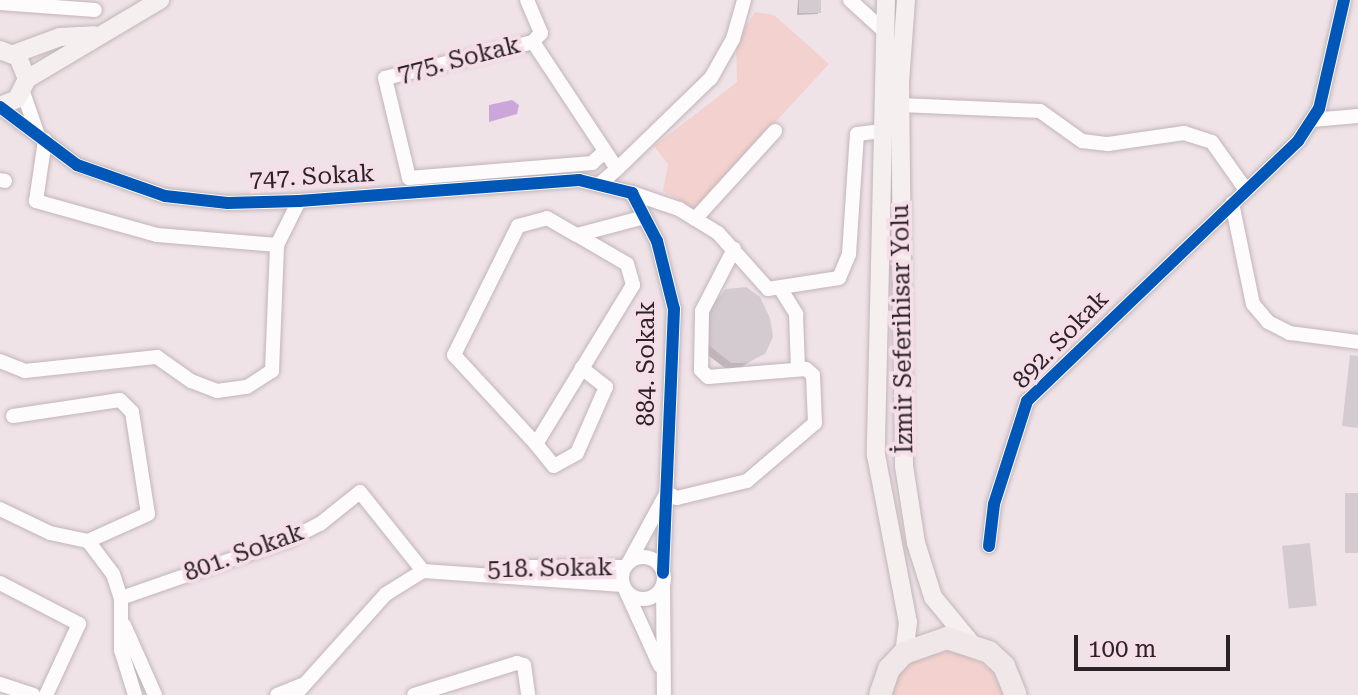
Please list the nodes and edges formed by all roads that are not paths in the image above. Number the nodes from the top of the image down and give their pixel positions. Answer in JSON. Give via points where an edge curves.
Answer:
{"nodes":[{"id":1,"x":160,"y":0,"type":"edge"},
{"id":2,"x":527,"y":0,"type":"edge"},
{"id":3,"x":744,"y":0,"type":"edge"},
{"id":4,"x":850,"y":0,"type":"edge"},
{"id":5,"x":886,"y":0,"type":"edge"},
{"id":6,"x":906,"y":0,"type":"edge"},
{"id":7,"x":1344,"y":0,"type":"edge"},
{"id":8,"x":0,"y":3,"type":"edge"},
{"id":9,"x":95,"y":10,"type":"dead end"},
{"id":10,"x":885,"y":32,"type":"junction"},
{"id":11,"x":94,"y":35,"type":"junction"},
{"id":12,"x":533,"y":42,"type":"junction"},
{"id":13,"x":4,"y":51,"type":"edge"},
{"id":14,"x":25,"y":86,"type":"junction"},
{"id":15,"x":900,"y":105,"type":"junction"},
{"id":16,"x":0,"y":107,"type":"edge"},
{"id":17,"x":1358,"y":116,"type":"edge"},
{"id":18,"x":1312,"y":120,"type":"junction"},
{"id":19,"x":775,"y":131,"type":"dead end"},
{"id":20,"x":882,"y":131,"type":"junction"},
{"id":21,"x":42,"y":138,"type":"junction"},
{"id":22,"x":603,"y":153,"type":"junction"},
{"id":23,"x":617,"y":169,"type":"junction"},
{"id":24,"x":602,"y":182,"type":"junction"},
{"id":25,"x":1246,"y":190,"type":"junction"},
{"id":26,"x":632,"y":193,"type":"junction"},
{"id":27,"x":299,"y":201,"type":"junction"},
{"id":28,"x":1232,"y":203,"type":"junction"},
{"id":29,"x":644,"y":217,"type":"junction"},
{"id":30,"x":695,"y":219,"type":"junction"},
{"id":31,"x":577,"y":235,"type":"junction"},
{"id":32,"x":277,"y":245,"type":"junction"},
{"id":33,"x":734,"y":249,"type":"junction"},
{"id":34,"x":774,"y":288,"type":"junction"},
{"id":35,"x":1358,"y":342,"type":"edge"},
{"id":36,"x":0,"y":361,"type":"edge"},
{"id":37,"x":582,"y":368,"type":"junction"},
{"id":38,"x":798,"y":368,"type":"junction"},
{"id":39,"x":13,"y":416,"type":"dead end"},
{"id":40,"x":536,"y":444,"type":"junction"},
{"id":41,"x":667,"y":493,"type":"junction"},
{"id":42,"x":0,"y":509,"type":"edge"},
{"id":43,"x":88,"y":541,"type":"junction"},
{"id":44,"x":989,"y":546,"type":"dead end"},
{"id":45,"x":627,"y":564,"type":"junction"},
{"id":46,"x":423,"y":571,"type":"junction"},
{"id":47,"x":475,"y":571,"type":"junction"},
{"id":48,"x":663,"y":579,"type":"junction"},
{"id":49,"x":0,"y":583,"type":"edge"},
{"id":50,"x":624,"y":588,"type":"junction"},
{"id":51,"x":121,"y":598,"type":"junction"},
{"id":52,"x":122,"y":621,"type":"junction"},
{"id":53,"x":970,"y":642,"type":"junction"},
{"id":54,"x":904,"y":653,"type":"junction"},
{"id":55,"x":661,"y":668,"type":"junction"},
{"id":56,"x":1,"y":687,"type":"edge"},
{"id":57,"x":300,"y":690,"type":"edge"},
{"id":58,"x":1019,"y":691,"type":"edge"},
{"id":59,"x":878,"y":693,"type":"edge"},
{"id":60,"x":33,"y":695,"type":"edge"},
{"id":61,"x":46,"y":695,"type":"edge"},
{"id":62,"x":135,"y":695,"type":"edge"},
{"id":63,"x":155,"y":695,"type":"edge"},
{"id":64,"x":277,"y":695,"type":"edge"},
{"id":65,"x":414,"y":695,"type":"edge"},
{"id":66,"x":528,"y":695,"type":"edge"},
{"id":67,"x":664,"y":695,"type":"edge"}],
"edges":[{"from":1,"to":11,"type":"main road"},
{"from":2,"to":12,"type":"street","via":[[541,33]]},
{"from":3,"to":23,"type":"street","via":[[733,39],[711,78]]},
{"from":4,"to":10,"type":"street"},
{"from":5,"to":10,"type":"main road","name":"İzmir Seferihisar Yolu"},
{"from":6,"to":15,"type":"main road","name":"İzmir Seferihisar Yolu"},
{"from":7,"to":18,"type":"street","name":"892. Sokak"},
{"from":8,"to":9,"type":"street"},
{"from":10,"to":20,"type":"main road","name":"İzmir Seferihisar Yolu"},
{"from":11,"to":13,"type":"main road"},
{"from":11,"to":14,"type":"main road"},
{"from":12,"to":22,"type":"street"},
{"from":12,"to":22,"type":"street","name":"775. Sokak","via":[[385,78],[409,178],[592,163]]},
{"from":13,"to":14,"type":"main road"},
{"from":14,"to":16,"type":"main road"},
{"from":14,"to":21,"type":"street"},
{"from":15,"to":25,"type":"street","via":[[1040,111],[1082,141],[1108,144],[1184,133],[1212,142]]},
{"from":15,"to":53,"type":"main road","name":"İzmir Seferihisar Yolu","via":[[904,466],[916,543],[933,597]]},
{"from":16,"to":21,"type":"street","name":"747. Sokak"},
{"from":17,"to":18,"type":"street"},
{"from":18,"to":25,"type":"street","name":"892. Sokak","via":[[1298,141]]},
{"from":19,"to":30,"type":"street"},
{"from":20,"to":34,"type":"street","via":[[857,134],[849,254],[839,278]]},
{"from":20,"to":54,"type":"main road","name":"İzmir Seferihisar Yolu","via":[[876,455],[908,622]]},
{"from":21,"to":27,"type":"street","name":"747. Sokak","via":[[77,165],[165,196],[228,203]]},
{"from":21,"to":32,"type":"street","via":[[36,201],[157,235]]},
{"from":22,"to":23,"type":"street"},
{"from":23,"to":24,"type":"street"},
{"from":24,"to":26,"type":"street"},
{"from":24,"to":27,"type":"street","name":"747. Sokak"},
{"from":25,"to":28,"type":"street","name":"892. Sokak"},
{"from":26,"to":29,"type":"street","name":"884. Sokak"},
{"from":26,"to":30,"type":"street"},
{"from":27,"to":32,"type":"street"},
{"from":28,"to":35,"type":"street","via":[[1253,304],[1268,322],[1290,333]]},
{"from":28,"to":44,"type":"street","name":"892. Sokak","via":[[1027,401],[994,504]]},
{"from":29,"to":31,"type":"street"},
{"from":29,"to":41,"type":"street","name":"884. Sokak","via":[[657,241],[674,309]]},
{"from":30,"to":33,"type":"street"},
{"from":31,"to":37,"type":"street","via":[[627,264],[633,285]]},
{"from":31,"to":40,"type":"street","via":[[547,218],[518,226],[454,355]]},
{"from":32,"to":36,"type":"street","via":[[272,371],[247,387],[217,391],[191,381],[157,357],[25,371]]},
{"from":33,"to":34,"type":"street"},
{"from":33,"to":38,"type":"street","via":[[702,311],[701,370],[708,377]]},
{"from":34,"to":38,"type":"street","via":[[796,314]]},
{"from":37,"to":40,"type":"street"},
{"from":37,"to":40,"type":"street","via":[[606,387],[577,453],[554,466]]},
{"from":38,"to":41,"type":"street","via":[[813,375],[817,408],[815,423],[802,436],[747,481],[677,498]]},
{"from":39,"to":43,"type":"street","via":[[120,400],[132,412],[148,514]]},
{"from":41,"to":45,"type":"street"},
{"from":41,"to":48,"type":"street","name":"884. Sokak"},
{"from":42,"to":43,"type":"street","via":[[50,533]]},
{"from":43,"to":51,"type":"street","via":[[113,574]]},
{"from":45,"to":47,"type":"street","name":"518. Sokak"},
{"from":45,"to":48,"type":"street","via":[[649,558]]},
{"from":45,"to":50,"type":"street"},
{"from":46,"to":47,"type":"street","name":"518. Sokak"},
{"from":46,"to":51,"type":"street","name":"801. Sokak","via":[[360,492],[320,524],[288,540]]},
{"from":46,"to":57,"type":"street","via":[[386,594]]},
{"from":47,"to":50,"type":"street","name":"518. Sokak"},
{"from":48,"to":50,"type":"street","via":[[643,599]]},
{"from":48,"to":55,"type":"street","name":"884. Sokak"},
{"from":49,"to":61,"type":"street","via":[[79,624]]},
{"from":50,"to":55,"type":"street"},
{"from":51,"to":52,"type":"street"},
{"from":52,"to":62,"type":"street","via":[[121,650]]},
{"from":52,"to":63,"type":"street"},
{"from":53,"to":54,"type":"highway","via":[[936,640]]},
{"from":53,"to":58,"type":"highway","via":[[996,659]]},
{"from":54,"to":59,"type":"highway"},
{"from":55,"to":67,"type":"street","name":"884. Sokak"},
{"from":56,"to":60,"type":"street"},
{"from":57,"to":64,"type":"street"},
{"from":65,"to":66,"type":"street","via":[[517,663],[524,665]]}]}
